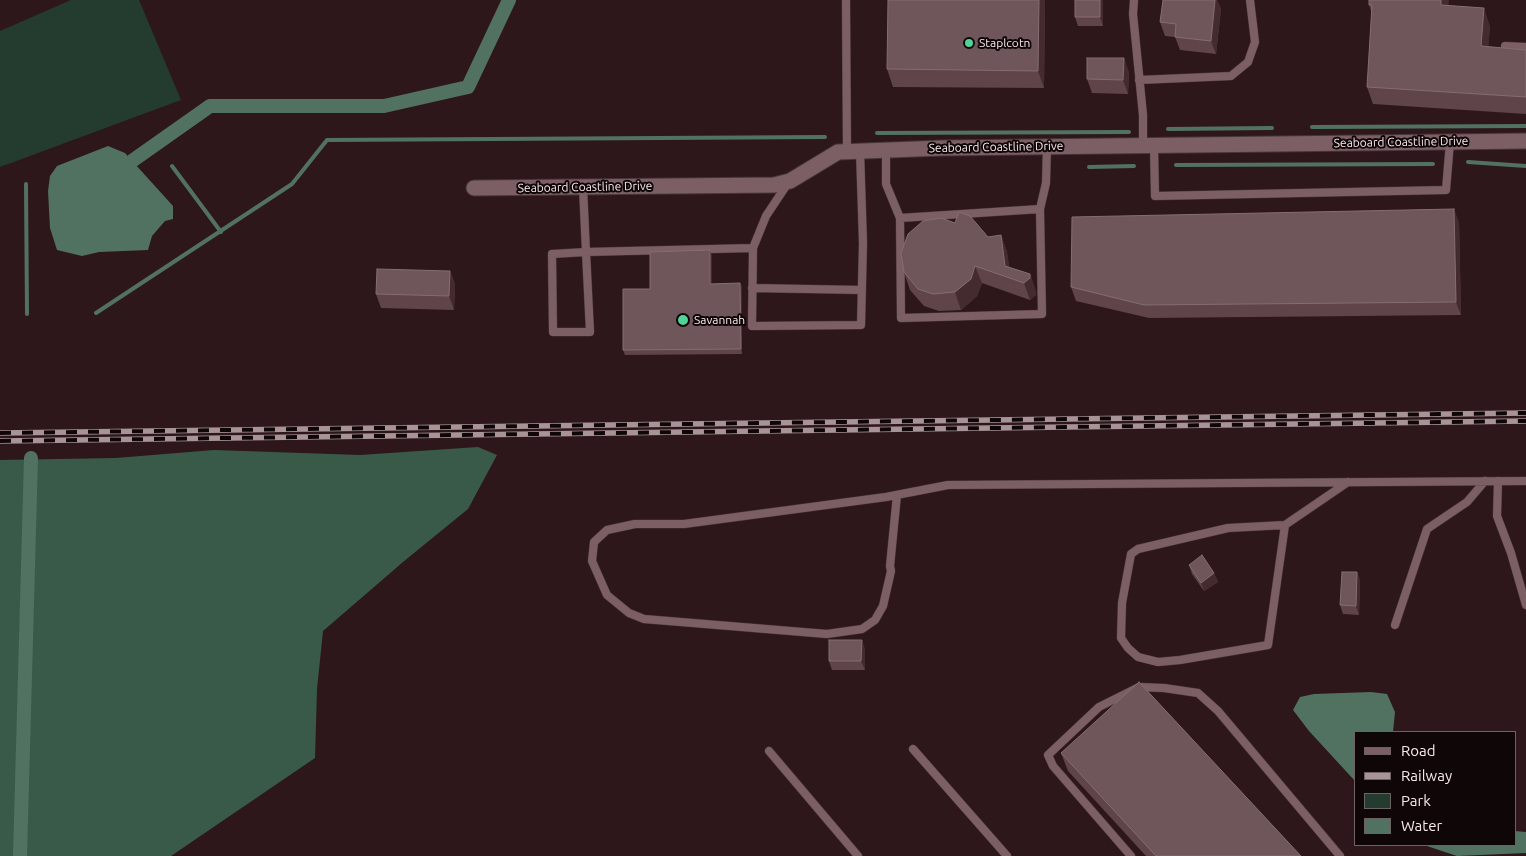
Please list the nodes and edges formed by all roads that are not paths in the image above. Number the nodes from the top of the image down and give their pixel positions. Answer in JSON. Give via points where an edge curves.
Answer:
{"nodes":[{"id":1,"x":846,"y":0,"type":"edge"},
{"id":2,"x":1134,"y":0,"type":"edge"},
{"id":3,"x":1250,"y":0,"type":"edge"},
{"id":4,"x":1505,"y":46,"type":"edge"},
{"id":5,"x":1526,"y":46,"type":"edge"},
{"id":6,"x":1139,"y":80,"type":"junction"},
{"id":7,"x":1526,"y":141,"type":"edge"},
{"id":8,"x":1450,"y":142,"type":"junction"},
{"id":9,"x":1149,"y":145,"type":"junction"},
{"id":10,"x":1047,"y":146,"type":"junction"},
{"id":11,"x":886,"y":150,"type":"junction"},
{"id":12,"x":854,"y":151,"type":"junction"},
{"id":13,"x":790,"y":181,"type":"junction"},
{"id":14,"x":584,"y":187,"type":"junction"},
{"id":15,"x":474,"y":188,"type":"dead end"},
{"id":16,"x":1040,"y":209,"type":"junction"},
{"id":17,"x":900,"y":218,"type":"junction"},
{"id":18,"x":753,"y":248,"type":"junction"},
{"id":19,"x":586,"y":252,"type":"junction"},
{"id":20,"x":752,"y":288,"type":"junction"},
{"id":21,"x":862,"y":290,"type":"junction"},
{"id":22,"x":1485,"y":481,"type":"junction"},
{"id":23,"x":1498,"y":481,"type":"junction"},
{"id":24,"x":1526,"y":481,"type":"edge"},
{"id":25,"x":1348,"y":482,"type":"junction"},
{"id":26,"x":897,"y":495,"type":"junction"},
{"id":27,"x":1285,"y":525,"type":"junction"},
{"id":28,"x":1526,"y":605,"type":"edge"},
{"id":29,"x":1395,"y":625,"type":"dead end"},
{"id":30,"x":913,"y":749,"type":"dead end"},
{"id":31,"x":769,"y":751,"type":"dead end"},
{"id":32,"x":858,"y":856,"type":"edge"},
{"id":33,"x":1007,"y":856,"type":"edge"},
{"id":34,"x":1131,"y":856,"type":"edge"},
{"id":35,"x":1340,"y":856,"type":"edge"}],
"edges":[{"from":1,"to":12,"type":"lane"},
{"from":2,"to":6,"type":"lane"},
{"from":3,"to":6,"type":"lane","via":[[1255,42],[1248,62],[1231,76]]},
{"from":4,"to":5,"type":"lane"},
{"from":6,"to":9,"type":"lane"},
{"from":7,"to":8,"type":"street","name":"Seaboard Coastline Drive"},
{"from":8,"to":9,"type":"street","name":"Seaboard Coastline Drive"},
{"from":8,"to":9,"type":"lane","via":[[1446,190],[1155,196]]},
{"from":9,"to":10,"type":"street","name":"Seaboard Coastline Drive"},
{"from":10,"to":11,"type":"street","name":"Seaboard Coastline Drive"},
{"from":10,"to":16,"type":"lane","via":[[1046,183]]},
{"from":11,"to":12,"type":"street","name":"Seaboard Coastline Drive"},
{"from":11,"to":17,"type":"lane","via":[[886,184]]},
{"from":12,"to":13,"type":"street","name":"Seaboard Coastline Drive","via":[[838,152]]},
{"from":12,"to":21,"type":"lane","via":[[863,243]]},
{"from":13,"to":14,"type":"street","name":"Seaboard Coastline Drive","via":[[774,185]]},
{"from":13,"to":18,"type":"lane","via":[[766,216]]},
{"from":14,"to":15,"type":"street","name":"Seaboard Coastline Drive"},
{"from":14,"to":19,"type":"lane"},
{"from":16,"to":17,"type":"lane"},
{"from":16,"to":17,"type":"lane","via":[[1042,314],[901,318]]},
{"from":18,"to":19,"type":"lane"},
{"from":18,"to":20,"type":"lane"},
{"from":19,"to":19,"type":"lane","via":[[590,332],[553,332],[552,254]]},
{"from":20,"to":21,"type":"lane"},
{"from":20,"to":21,"type":"lane","via":[[752,326],[861,325]]},
{"from":22,"to":23,"type":"lane"},
{"from":22,"to":25,"type":"lane"},
{"from":22,"to":29,"type":"lane","via":[[1467,502],[1427,529]]},
{"from":23,"to":24,"type":"lane"},
{"from":23,"to":28,"type":"lane","via":[[1497,516]]},
{"from":25,"to":26,"type":"lane","via":[[948,485]]},
{"from":25,"to":27,"type":"lane"},
{"from":26,"to":26,"type":"lane","via":[[684,524],[635,524],[607,530],[594,542],[592,560],[607,595],[629,614],[644,619],[827,634],[862,629],[875,620],[883,606],[891,571]]},
{"from":27,"to":27,"type":"lane","via":[[1268,645],[1158,662],[1138,657],[1128,648],[1121,638],[1122,603],[1131,554],[1138,549],[1228,528]]},
{"from":30,"to":33,"type":"lane"},
{"from":31,"to":32,"type":"lane"},
{"from":34,"to":35,"type":"lane","via":[[1053,766],[1048,755],[1099,707],[1138,687],[1198,693],[1218,711]]}]}
